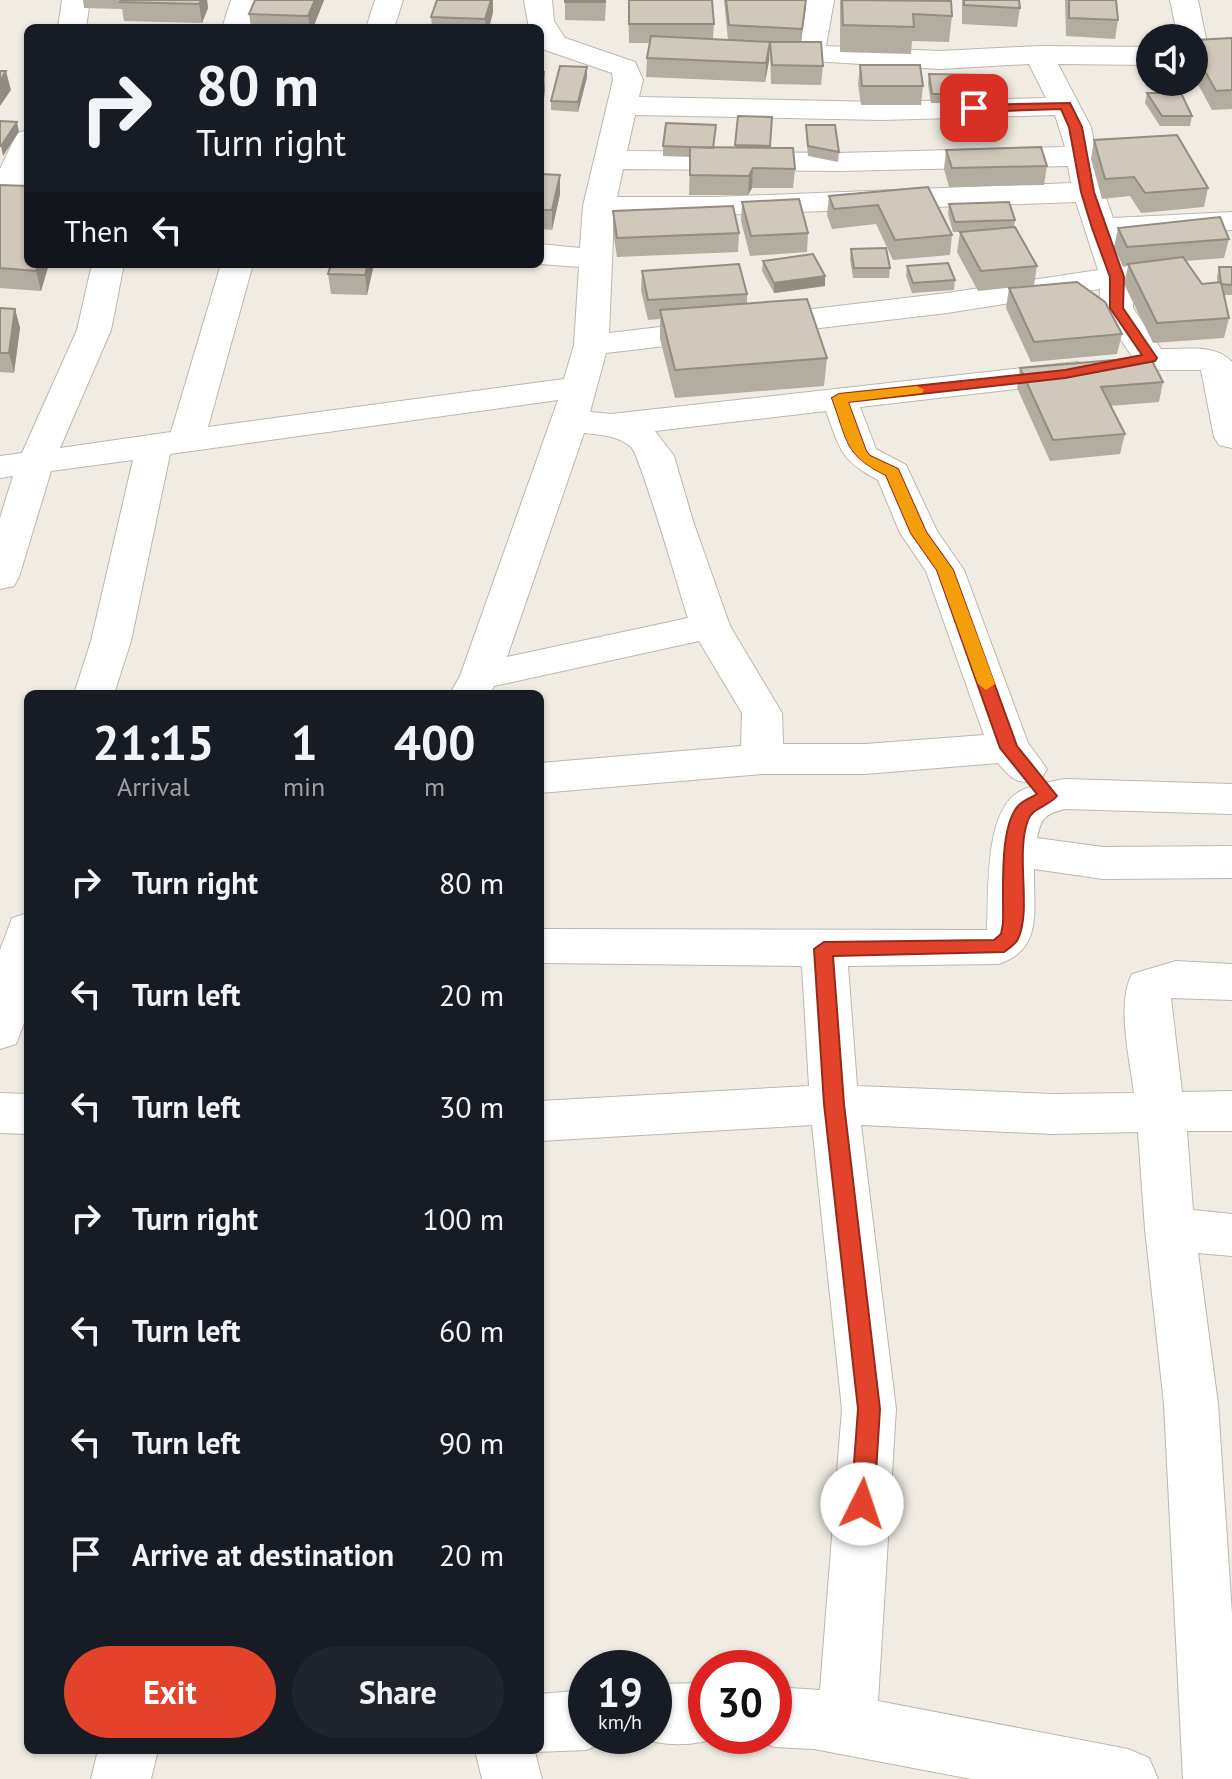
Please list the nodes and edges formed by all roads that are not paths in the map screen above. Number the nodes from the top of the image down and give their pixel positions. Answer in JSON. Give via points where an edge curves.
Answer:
{"nodes":[{"id":1,"x":76,"y":0,"type":"edge"},
{"id":2,"x":245,"y":0,"type":"edge"},
{"id":3,"x":389,"y":0,"type":"edge"},
{"id":4,"x":538,"y":0,"type":"edge"},
{"id":5,"x":820,"y":0,"type":"edge"},
{"id":6,"x":1184,"y":0,"type":"edge"},
{"id":7,"x":73,"y":24,"type":"edge"},
{"id":8,"x":237,"y":24,"type":"edge"},
{"id":9,"x":381,"y":24,"type":"edge"},
{"id":10,"x":543,"y":24,"type":"edge"},
{"id":11,"x":1190,"y":24,"type":"edge"},
{"id":12,"x":546,"y":45,"type":"edge"},
{"id":13,"x":648,"y":47,"type":"edge"},
{"id":14,"x":738,"y":50,"type":"edge"},
{"id":15,"x":810,"y":53,"type":"junction"},
{"id":16,"x":1039,"y":55,"type":"junction"},
{"id":17,"x":1136,"y":56,"type":"edge"},
{"id":18,"x":624,"y":106,"type":"junction"},
{"id":19,"x":1065,"y":106,"type":"junction"},
{"id":20,"x":24,"y":150,"type":"edge"},
{"id":21,"x":1083,"y":156,"type":"junction"},
{"id":22,"x":609,"y":160,"type":"junction"},
{"id":23,"x":9,"y":192,"type":"edge"},
{"id":24,"x":1088,"y":192,"type":"junction"},
{"id":25,"x":599,"y":206,"type":"junction"},
{"id":26,"x":1232,"y":221,"type":"edge"},
{"id":27,"x":1098,"y":228,"type":"junction"},
{"id":28,"x":544,"y":254,"type":"edge"},
{"id":29,"x":593,"y":259,"type":"junction"},
{"id":30,"x":107,"y":268,"type":"edge"},
{"id":31,"x":235,"y":268,"type":"edge"},
{"id":32,"x":1117,"y":277,"type":"junction"},
{"id":33,"x":591,"y":345,"type":"junction"},
{"id":34,"x":1127,"y":363,"type":"junction"},
{"id":35,"x":1228,"y":389,"type":"edge"},
{"id":36,"x":839,"y":398,"type":"junction"},
{"id":37,"x":575,"y":404,"type":"junction"},
{"id":38,"x":611,"y":425,"type":"junction"},
{"id":39,"x":1232,"y":437,"type":"edge"},
{"id":40,"x":170,"y":442,"type":"junction"},
{"id":41,"x":36,"y":462,"type":"junction"},
{"id":42,"x":0,"y":467,"type":"edge"},
{"id":43,"x":0,"y":577,"type":"edge"},
{"id":44,"x":710,"y":626,"type":"junction"},
{"id":45,"x":475,"y":685,"type":"edge"},
{"id":46,"x":95,"y":690,"type":"edge"},
{"id":47,"x":1009,"y":748,"type":"junction"},
{"id":48,"x":762,"y":759,"type":"junction"},
{"id":49,"x":544,"y":778,"type":"edge"},
{"id":50,"x":1048,"y":796,"type":"junction"},
{"id":51,"x":1232,"y":799,"type":"edge"},
{"id":52,"x":1013,"y":850,"type":"junction"},
{"id":53,"x":1232,"y":862,"type":"edge"},
{"id":54,"x":24,"y":944,"type":"edge"},
{"id":55,"x":544,"y":946,"type":"edge"},
{"id":56,"x":824,"y":949,"type":"junction"},
{"id":57,"x":1232,"y":982,"type":"edge"},
{"id":58,"x":0,"y":1031,"type":"edge"},
{"id":59,"x":834,"y":1104,"type":"junction"},
{"id":60,"x":1232,"y":1111,"type":"edge"},
{"id":61,"x":1161,"y":1112,"type":"junction"},
{"id":62,"x":544,"y":1121,"type":"edge"},
{"id":63,"x":1170,"y":1229,"type":"junction"},
{"id":64,"x":1232,"y":1235,"type":"edge"},
{"id":65,"x":792,"y":1719,"type":"edge"},
{"id":66,"x":568,"y":1722,"type":"edge"},
{"id":67,"x":544,"y":1724,"type":"edge"},
{"id":68,"x":847,"y":1725,"type":"junction"},
{"id":69,"x":127,"y":1754,"type":"edge"},
{"id":70,"x":506,"y":1754,"type":"edge"},
{"id":71,"x":121,"y":1779,"type":"edge"},
{"id":72,"x":512,"y":1779,"type":"edge"},
{"id":73,"x":1128,"y":1779,"type":"edge"},
{"id":74,"x":1213,"y":1779,"type":"edge"}],
"edges":[{"from":1,"to":7,"type":"street"},
{"from":2,"to":8,"type":"street"},
{"from":3,"to":9,"type":"street"},
{"from":4,"to":10,"type":"street"},
{"from":5,"to":15,"type":"street"},
{"from":6,"to":11,"type":"street"},
{"from":12,"to":13,"type":"street"},
{"from":12,"to":18,"type":"street","via":[[625,68]]},
{"from":14,"to":15,"type":"street"},
{"from":15,"to":16,"type":"street","via":[[940,60]]},
{"from":16,"to":17,"type":"street"},
{"from":16,"to":19,"type":"street"},
{"from":18,"to":19,"type":"street","via":[[882,111]]},
{"from":18,"to":22,"type":"street"},
{"from":19,"to":21,"type":"street"},
{"from":20,"to":23,"type":"street"},
{"from":21,"to":22,"type":"street"},
{"from":21,"to":24,"type":"street"},
{"from":22,"to":25,"type":"street"},
{"from":24,"to":25,"type":"street"},
{"from":24,"to":27,"type":"street"},
{"from":25,"to":29,"type":"street"},
{"from":26,"to":27,"type":"street"},
{"from":27,"to":32,"type":"street"},
{"from":28,"to":29,"type":"street"},
{"from":29,"to":33,"type":"street"},
{"from":30,"to":41,"type":"street","via":[[94,330]]},
{"from":31,"to":40,"type":"street"},
{"from":32,"to":33,"type":"street"},
{"from":32,"to":34,"type":"street","via":[[1116,308]]},
{"from":33,"to":37,"type":"street"},
{"from":34,"to":35,"type":"street","via":[[1212,361]]},
{"from":34,"to":36,"type":"street"},
{"from":35,"to":39,"type":"street"},
{"from":36,"to":38,"type":"street"},
{"from":36,"to":47,"type":"street","via":[[859,451],[893,473],[919,533],[945,570]]},
{"from":37,"to":38,"type":"street"},
{"from":37,"to":40,"type":"street"},
{"from":37,"to":45,"type":"street"},
{"from":38,"to":44,"type":"street","via":[[633,432],[656,456]]},
{"from":40,"to":41,"type":"street"},
{"from":40,"to":46,"type":"street"},
{"from":41,"to":42,"type":"street"},
{"from":41,"to":43,"type":"street"},
{"from":44,"to":45,"type":"street"},
{"from":44,"to":48,"type":"street","via":[[762,713]]},
{"from":47,"to":48,"type":"street","via":[[865,759]]},
{"from":47,"to":50,"type":"street"},
{"from":48,"to":49,"type":"street"},
{"from":50,"to":51,"type":"street"},
{"from":50,"to":52,"type":"street","via":[[1025,809]]},
{"from":52,"to":53,"type":"street","via":[[1103,863]]},
{"from":52,"to":56,"type":"street","via":[[1012,923],[1009,938],[998,947]]},
{"from":54,"to":58,"type":"street"},
{"from":55,"to":56,"type":"street"},
{"from":56,"to":59,"type":"street"},
{"from":57,"to":61,"type":"street","via":[[1176,979],[1148,987]]},
{"from":59,"to":61,"type":"street","via":[[1052,1114]]},
{"from":59,"to":62,"type":"street"},
{"from":59,"to":68,"type":"street","via":[[869,1409]]},
{"from":60,"to":61,"type":"street"},
{"from":61,"to":63,"type":"street"},
{"from":63,"to":64,"type":"street"},
{"from":63,"to":74,"type":"street","via":[[1191,1404]]},
{"from":65,"to":68,"type":"street"},
{"from":66,"to":67,"type":"street"},
{"from":68,"to":73,"type":"street"},
{"from":69,"to":71,"type":"street"},
{"from":70,"to":72,"type":"street"}]}
